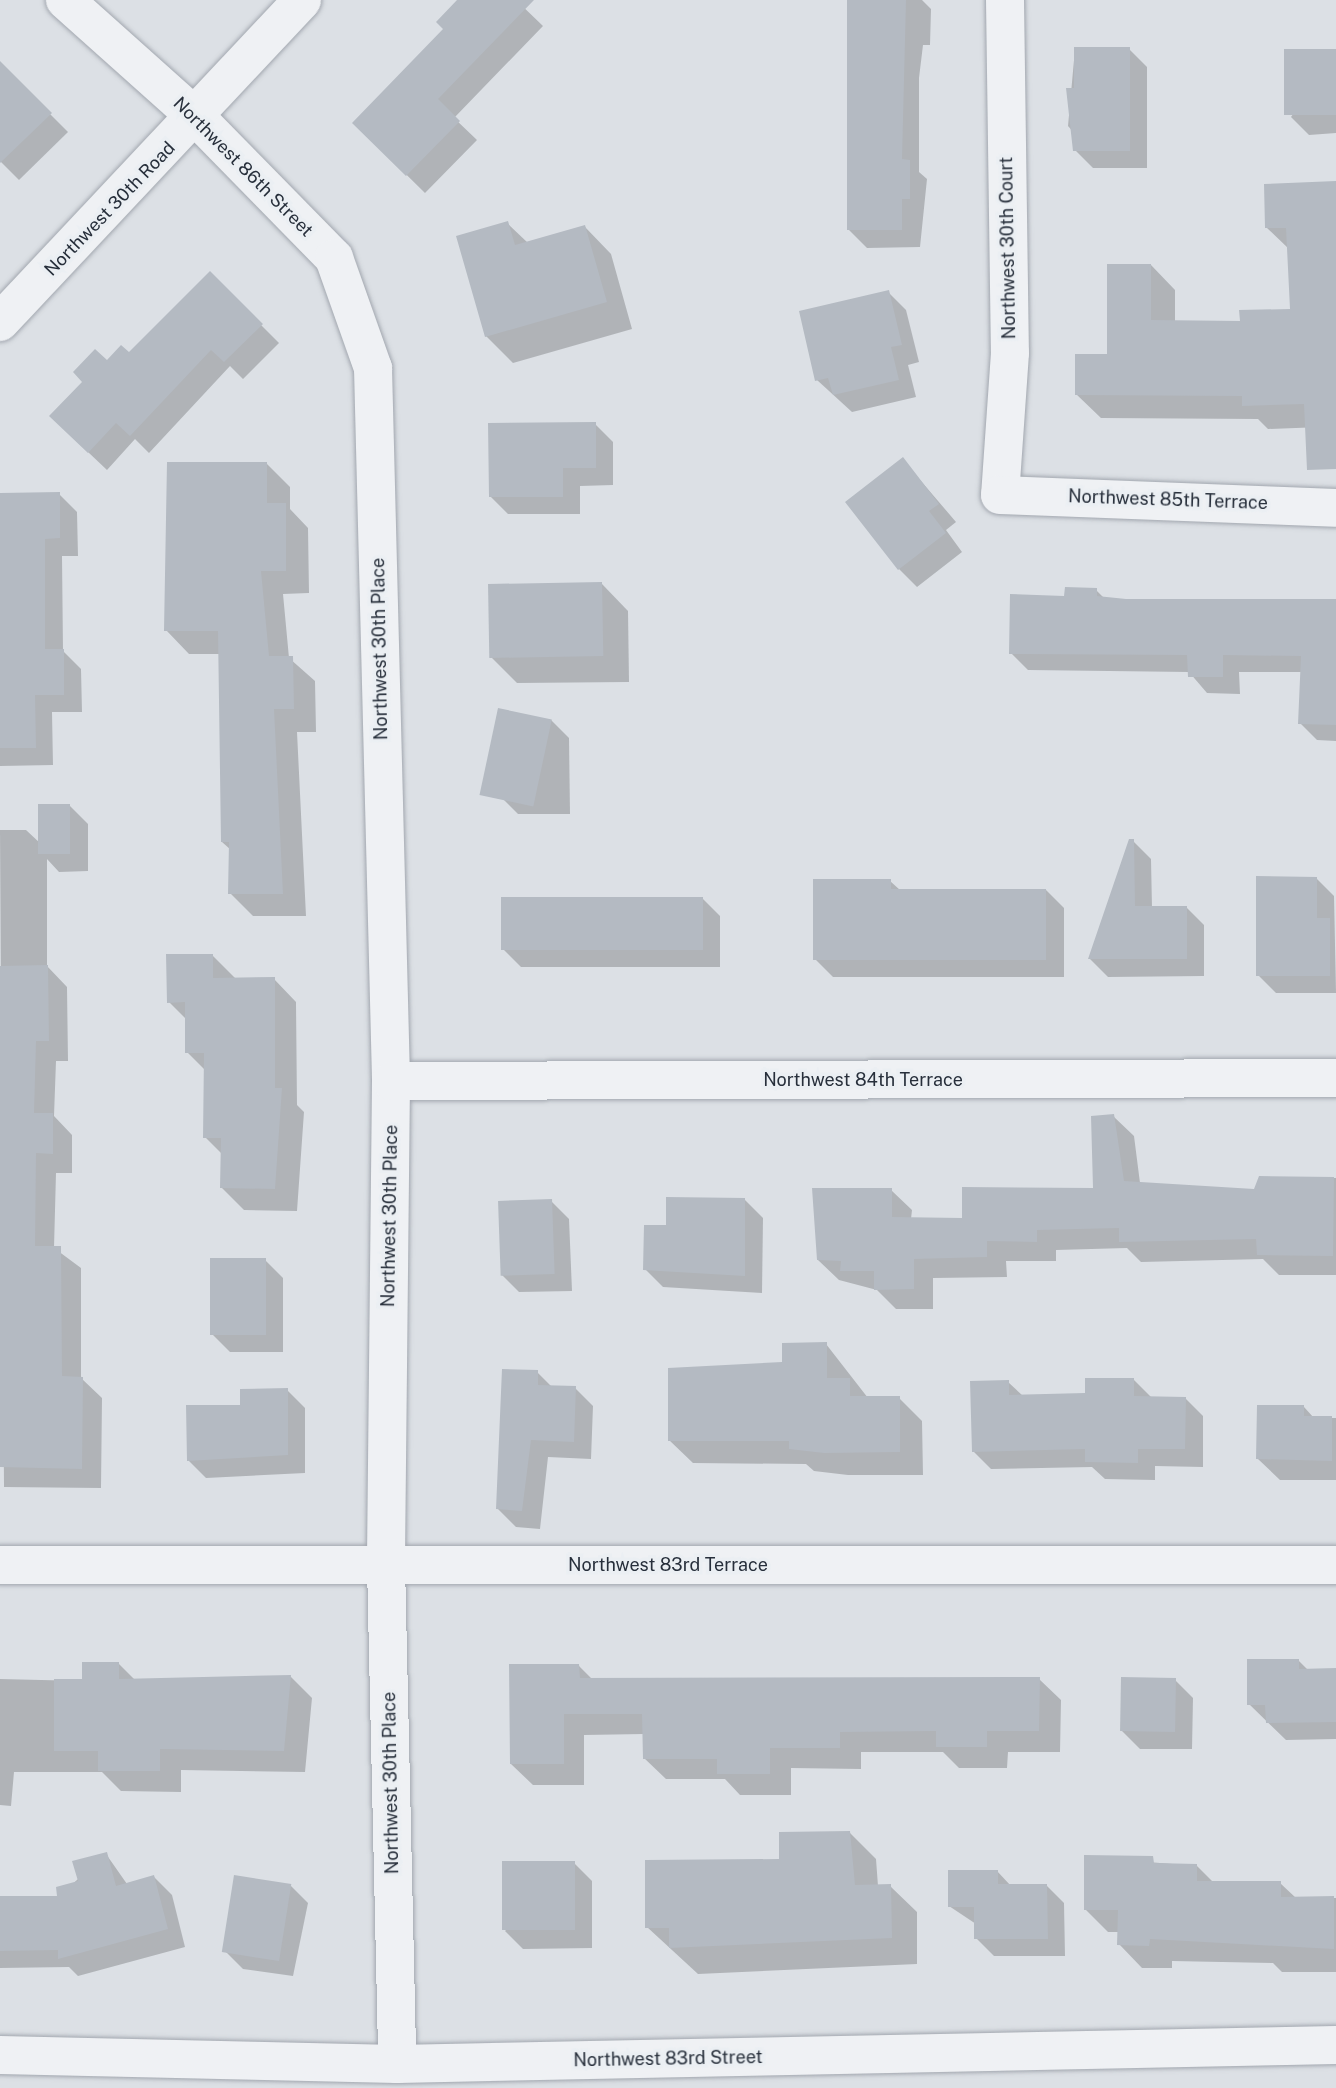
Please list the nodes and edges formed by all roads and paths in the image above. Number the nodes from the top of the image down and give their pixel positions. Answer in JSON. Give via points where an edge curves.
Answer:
{"nodes":[{"id":1,"x":65,"y":0,"type":"edge"},
{"id":2,"x":302,"y":0,"type":"edge"},
{"id":3,"x":1005,"y":0,"type":"edge"},
{"id":4,"x":197,"y":118,"type":"junction"},
{"id":5,"x":0,"y":322,"type":"edge"},
{"id":6,"x":373,"y":368,"type":"joint"},
{"id":7,"x":1000,"y":495,"type":"joint"},
{"id":8,"x":1336,"y":508,"type":"edge"},
{"id":9,"x":1336,"y":1078,"type":"edge"},
{"id":10,"x":391,"y":1081,"type":"junction"},
{"id":11,"x":0,"y":1565,"type":"edge"},
{"id":12,"x":386,"y":1565,"type":"junction"},
{"id":13,"x":1336,"y":1565,"type":"edge"},
{"id":14,"x":1336,"y":2045,"type":"edge"},
{"id":15,"x":0,"y":2055,"type":"edge"},
{"id":16,"x":397,"y":2064,"type":"junction"},
{"id":17,"x":116,"y":2071,"type":"edge"}],
"edges":[{"from":1,"to":4,"type":"street","name":"Northwest 86th Street"},
{"from":2,"to":4,"type":"street","name":"Northwest 30th Road"},
{"from":3,"to":7,"type":"street","name":"Northwest 30th Court","via":[[1010,353]]},
{"from":4,"to":5,"type":"street","name":"Northwest 30th Road"},
{"from":4,"to":6,"type":"street","name":"Northwest 86th Street","via":[[334,258]]},
{"from":6,"to":10,"type":"street","name":"Northwest 30th Place"},
{"from":7,"to":8,"type":"street","name":"Northwest 85th Terrace"},
{"from":9,"to":10,"type":"street","name":"Northwest 84th Terrace"},
{"from":10,"to":12,"type":"street","name":"Northwest 30th Place"},
{"from":11,"to":12,"type":"street","name":"Northwest 83rd Terrace"},
{"from":12,"to":13,"type":"street","name":"Northwest 83rd Terrace"},
{"from":12,"to":16,"type":"street","name":"Northwest 30th Place"},
{"from":14,"to":16,"type":"street","name":"Northwest 83rd Street"},
{"from":15,"to":17,"type":"street","name":"Northwest 83rd Street"},
{"from":16,"to":17,"type":"street","name":"Northwest 83rd Street"}]}
